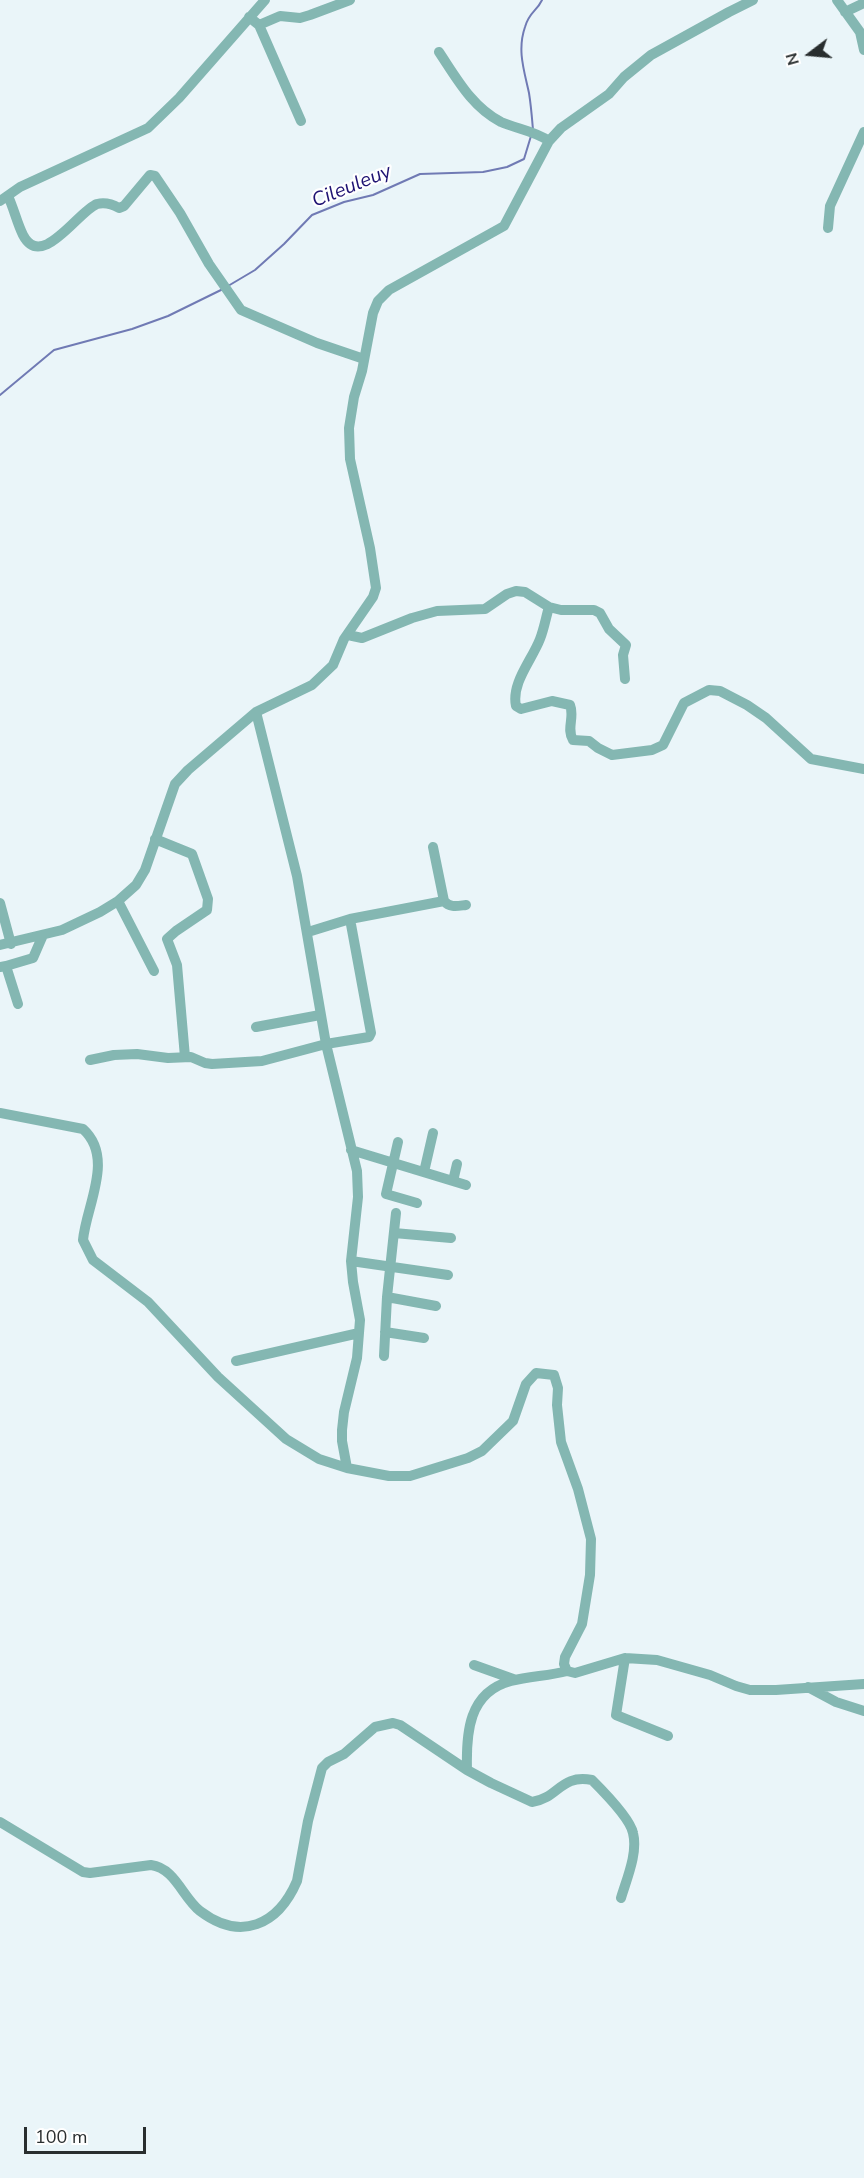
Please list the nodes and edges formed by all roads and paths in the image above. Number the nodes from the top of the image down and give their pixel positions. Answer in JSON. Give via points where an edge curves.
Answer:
{"nodes":[{"id":1,"x":266,"y":0,"type":"edge"},
{"id":2,"x":350,"y":0,"type":"edge"},
{"id":3,"x":753,"y":0,"type":"edge"},
{"id":4,"x":837,"y":0,"type":"edge"},
{"id":5,"x":864,"y":3,"type":"edge"},
{"id":6,"x":844,"y":12,"type":"junction"},
{"id":7,"x":249,"y":17,"type":"junction"},
{"id":8,"x":260,"y":25,"type":"junction"},
{"id":9,"x":864,"y":50,"type":"edge"},
{"id":10,"x":439,"y":52,"type":"dead end"},
{"id":11,"x":301,"y":121,"type":"dead end"},
{"id":12,"x":864,"y":132,"type":"edge"},
{"id":13,"x":549,"y":141,"type":"junction"},
{"id":14,"x":4,"y":198,"type":"edge"},
{"id":15,"x":828,"y":228,"type":"dead end"},
{"id":16,"x":364,"y":359,"type":"junction"},
{"id":17,"x":549,"y":607,"type":"junction"},
{"id":18,"x":348,"y":635,"type":"junction"},
{"id":19,"x":625,"y":679,"type":"dead end"},
{"id":20,"x":256,"y":712,"type":"junction"},
{"id":21,"x":864,"y":769,"type":"edge"},
{"id":22,"x":155,"y":839,"type":"junction"},
{"id":23,"x":433,"y":847,"type":"dead end"},
{"id":24,"x":118,"y":901,"type":"junction"},
{"id":25,"x":444,"y":901,"type":"junction"},
{"id":26,"x":0,"y":903,"type":"edge"},
{"id":27,"x":466,"y":905,"type":"dead end"},
{"id":28,"x":350,"y":919,"type":"junction"},
{"id":29,"x":308,"y":932,"type":"junction"},
{"id":30,"x":43,"y":935,"type":"junction"},
{"id":31,"x":5,"y":944,"type":"edge"},
{"id":32,"x":3,"y":967,"type":"edge"},
{"id":33,"x":154,"y":971,"type":"dead end"},
{"id":34,"x":18,"y":1004,"type":"dead end"},
{"id":35,"x":320,"y":1015,"type":"junction"},
{"id":36,"x":256,"y":1027,"type":"dead end"},
{"id":37,"x":326,"y":1044,"type":"junction"},
{"id":38,"x":185,"y":1057,"type":"junction"},
{"id":39,"x":90,"y":1060,"type":"dead end"},
{"id":40,"x":0,"y":1113,"type":"edge"},
{"id":41,"x":433,"y":1133,"type":"dead end"},
{"id":42,"x":399,"y":1142,"type":"dead end"},
{"id":43,"x":351,"y":1150,"type":"junction"},
{"id":44,"x":392,"y":1164,"type":"junction"},
{"id":45,"x":457,"y":1164,"type":"dead end"},
{"id":46,"x":424,"y":1172,"type":"junction"},
{"id":47,"x":453,"y":1181,"type":"junction"},
{"id":48,"x":466,"y":1185,"type":"dead end"},
{"id":49,"x":417,"y":1203,"type":"dead end"},
{"id":50,"x":396,"y":1213,"type":"dead end"},
{"id":51,"x":394,"y":1233,"type":"junction"},
{"id":52,"x":451,"y":1238,"type":"dead end"},
{"id":53,"x":351,"y":1261,"type":"junction"},
{"id":54,"x":391,"y":1266,"type":"junction"},
{"id":55,"x":448,"y":1275,"type":"dead end"},
{"id":56,"x":387,"y":1297,"type":"junction"},
{"id":57,"x":436,"y":1306,"type":"dead end"},
{"id":58,"x":386,"y":1332,"type":"junction"},
{"id":59,"x":359,"y":1333,"type":"junction"},
{"id":60,"x":424,"y":1338,"type":"dead end"},
{"id":61,"x":384,"y":1356,"type":"dead end"},
{"id":62,"x":236,"y":1361,"type":"dead end"},
{"id":63,"x":347,"y":1468,"type":"junction"},
{"id":64,"x":625,"y":1658,"type":"junction"},
{"id":65,"x":474,"y":1665,"type":"dead end"},
{"id":66,"x":567,"y":1671,"type":"junction"},
{"id":67,"x":516,"y":1680,"type":"junction"},
{"id":68,"x":864,"y":1684,"type":"edge"},
{"id":69,"x":808,"y":1687,"type":"junction"},
{"id":70,"x":864,"y":1711,"type":"edge"},
{"id":71,"x":669,"y":1736,"type":"dead end"},
{"id":72,"x":467,"y":1770,"type":"junction"},
{"id":73,"x":0,"y":1822,"type":"edge"},
{"id":74,"x":621,"y":1898,"type":"dead end"}],
"edges":[{"from":1,"to":7,"type":"street"},
{"from":2,"to":8,"type":"street","via":[[300,18],[280,16]]},
{"from":3,"to":13,"type":"street","via":[[651,55]]},
{"from":4,"to":6,"type":"street"},
{"from":5,"to":6,"type":"street"},
{"from":6,"to":9,"type":"street","via":[[860,32]]},
{"from":7,"to":8,"type":"street"},
{"from":7,"to":14,"type":"street","via":[[148,128]]},
{"from":8,"to":11,"type":"street"},
{"from":10,"to":13,"type":"street","via":[[470,98],[489,115]]},
{"from":12,"to":15,"type":"street","via":[[830,206]]},
{"from":13,"to":16,"type":"street","via":[[504,226],[389,290],[378,301]]},
{"from":14,"to":16,"type":"street","via":[[24,238],[38,247],[58,238],[90,207],[99,203],[124,206],[144,180],[155,176],[219,278],[246,313]]},
{"from":16,"to":18,"type":"street","via":[[349,428],[350,459],[376,588]]},
{"from":17,"to":18,"type":"street","via":[[532,595],[516,591],[485,609],[437,612],[362,638]]},
{"from":17,"to":19,"type":"street","via":[[594,610],[602,615],[609,629],[626,645]]},
{"from":17,"to":21,"type":"street","via":[[541,637],[520,679],[516,706],[521,709],[552,701],[570,705],[569,729],[573,740],[589,741],[612,755],[663,746],[684,703],[709,690],[756,712],[811,759]]},
{"from":18,"to":20,"type":"street","via":[[333,665],[312,685]]},
{"from":20,"to":22,"type":"street","via":[[175,784]]},
{"from":20,"to":29,"type":"street"},
{"from":22,"to":24,"type":"street","via":[[145,870],[136,885]]},
{"from":22,"to":38,"type":"street","via":[[192,854],[208,899],[207,910],[167,939],[177,965]]},
{"from":23,"to":25,"type":"street"},
{"from":24,"to":30,"type":"street","via":[[86,920]]},
{"from":24,"to":33,"type":"street"},
{"from":25,"to":27,"type":"street"},
{"from":25,"to":28,"type":"street"},
{"from":26,"to":31,"type":"street"},
{"from":28,"to":29,"type":"street"},
{"from":28,"to":37,"type":"street","via":[[371,1034]]},
{"from":29,"to":35,"type":"street"},
{"from":30,"to":31,"type":"street"},
{"from":30,"to":32,"type":"street","via":[[33,958]]},
{"from":32,"to":34,"type":"street"},
{"from":35,"to":36,"type":"street"},
{"from":35,"to":37,"type":"street"},
{"from":37,"to":38,"type":"street","via":[[262,1061],[212,1064]]},
{"from":37,"to":43,"type":"street"},
{"from":38,"to":39,"type":"street","via":[[125,1053]]},
{"from":40,"to":63,"type":"street","via":[[83,1129],[89,1134],[96,1146],[97,1170],[83,1240],[93,1260],[148,1302],[218,1377],[286,1439],[320,1459]]},
{"from":41,"to":46,"type":"street"},
{"from":42,"to":44,"type":"street"},
{"from":43,"to":44,"type":"street"},
{"from":43,"to":53,"type":"street","via":[[358,1197]]},
{"from":44,"to":46,"type":"street"},
{"from":44,"to":49,"type":"street","via":[[386,1194]]},
{"from":45,"to":47,"type":"street"},
{"from":46,"to":47,"type":"street"},
{"from":47,"to":48,"type":"street"},
{"from":50,"to":51,"type":"street"},
{"from":51,"to":52,"type":"street"},
{"from":51,"to":54,"type":"street"},
{"from":53,"to":54,"type":"street"},
{"from":53,"to":59,"type":"street"},
{"from":54,"to":55,"type":"street"},
{"from":54,"to":56,"type":"street"},
{"from":56,"to":57,"type":"street"},
{"from":56,"to":58,"type":"street"},
{"from":58,"to":60,"type":"street"},
{"from":58,"to":61,"type":"street"},
{"from":59,"to":62,"type":"street"},
{"from":59,"to":63,"type":"street","via":[[342,1430]]},
{"from":63,"to":66,"type":"street","via":[[410,1476],[468,1458],[488,1446],[513,1421],[526,1383],[536,1373],[554,1375],[561,1442],[591,1539],[582,1624],[564,1657]]},
{"from":64,"to":66,"type":"street","via":[[575,1673]]},
{"from":64,"to":69,"type":"street","via":[[657,1660],[750,1690]]},
{"from":64,"to":71,"type":"street","via":[[616,1715]]},
{"from":65,"to":67,"type":"street"},
{"from":66,"to":67,"type":"street"},
{"from":67,"to":72,"type":"street","via":[[495,1688],[472,1713],[466,1742]]},
{"from":68,"to":69,"type":"street"},
{"from":69,"to":70,"type":"street"},
{"from":72,"to":73,"type":"street","via":[[400,1725],[375,1727],[322,1768],[294,1888],[265,1921],[252,1927],[222,1923],[200,1911],[159,1866],[83,1872]]},
{"from":72,"to":74,"type":"street","via":[[532,1802],[572,1779],[592,1780],[613,1801],[633,1832],[633,1857]]}]}
